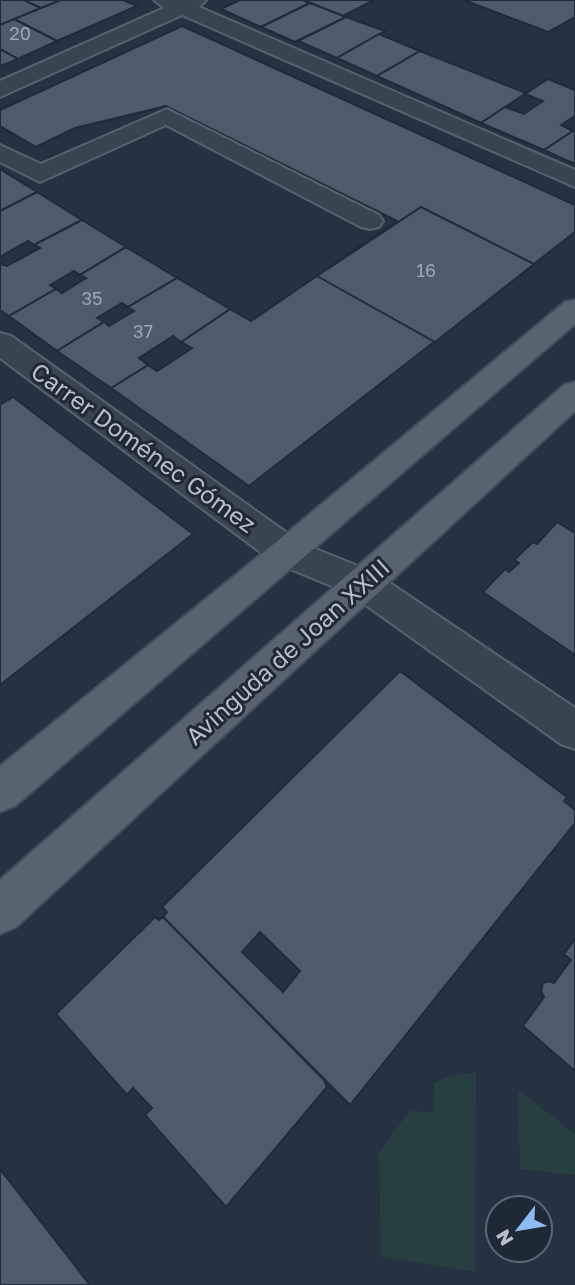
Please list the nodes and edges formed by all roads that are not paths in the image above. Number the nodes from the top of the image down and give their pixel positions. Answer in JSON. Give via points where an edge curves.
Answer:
{"nodes":[{"id":1,"x":181,"y":3,"type":"edge"},
{"id":2,"x":0,"y":90,"type":"edge"},
{"id":3,"x":0,"y":152,"type":"edge"},
{"id":4,"x":575,"y":179,"type":"edge"},
{"id":5,"x":370,"y":221,"type":"dead end"},
{"id":6,"x":575,"y":309,"type":"edge"},
{"id":7,"x":0,"y":343,"type":"edge"},
{"id":8,"x":13,"y":369,"type":"edge"},
{"id":9,"x":575,"y":393,"type":"edge"},
{"id":10,"x":288,"y":553,"type":"junction"},
{"id":11,"x":362,"y":583,"type":"junction"},
{"id":12,"x":575,"y":731,"type":"edge"},
{"id":13,"x":0,"y":792,"type":"edge"},
{"id":14,"x":0,"y":911,"type":"edge"}],
"edges":[{"from":1,"to":2,"type":"street"},
{"from":1,"to":4,"type":"street"},
{"from":3,"to":5,"type":"street","via":[[40,174],[167,116]]},
{"from":6,"to":10,"type":"main road"},
{"from":7,"to":8,"type":"street","name":"Carrer Doménec Gómez"},
{"from":8,"to":10,"type":"street","name":"Carrer Doménec Gómez"},
{"from":9,"to":11,"type":"main road","name":"Avinguda de Joan XXIII"},
{"from":10,"to":11,"type":"street","name":"Carrer Doménec Gómez"},
{"from":10,"to":13,"type":"main road"},
{"from":11,"to":12,"type":"street","name":"Carrer Doménec Gómez"},
{"from":11,"to":14,"type":"main road","name":"Avinguda de Joan XXIII"}]}
